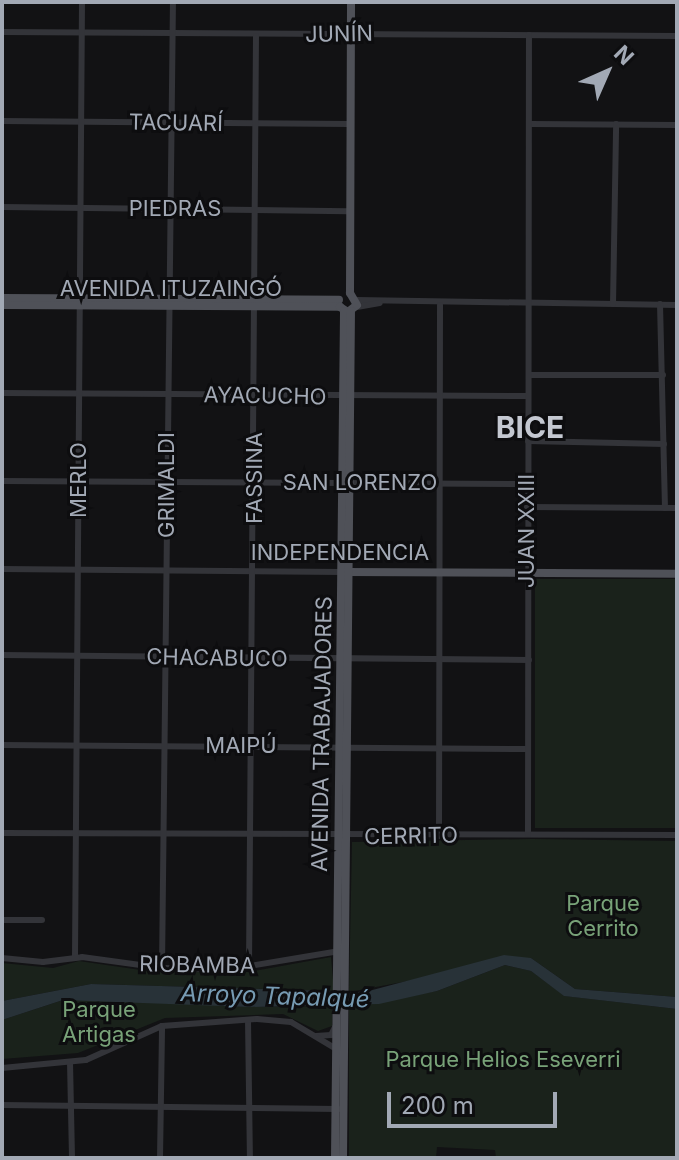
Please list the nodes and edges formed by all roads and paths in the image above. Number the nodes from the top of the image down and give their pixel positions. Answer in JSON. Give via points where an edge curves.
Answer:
{"nodes":[{"id":1,"x":82,"y":2,"type":"edge"},
{"id":2,"x":173,"y":2,"type":"edge"},
{"id":3,"x":351,"y":2,"type":"edge"},
{"id":4,"x":2,"y":32,"type":"edge"},
{"id":5,"x":350,"y":33,"type":"junction"},
{"id":6,"x":81,"y":34,"type":"junction"},
{"id":7,"x":529,"y":35,"type":"junction"},
{"id":8,"x":174,"y":36,"type":"junction"},
{"id":9,"x":256,"y":36,"type":"junction"},
{"id":10,"x":677,"y":36,"type":"edge"},
{"id":11,"x":2,"y":121,"type":"edge"},
{"id":12,"x":81,"y":121,"type":"junction"},
{"id":13,"x":173,"y":123,"type":"junction"},
{"id":14,"x":255,"y":124,"type":"junction"},
{"id":15,"x":349,"y":124,"type":"junction"},
{"id":16,"x":531,"y":124,"type":"junction"},
{"id":17,"x":616,"y":124,"type":"junction"},
{"id":18,"x":677,"y":125,"type":"edge"},
{"id":19,"x":2,"y":207,"type":"edge"},
{"id":20,"x":80,"y":209,"type":"junction"},
{"id":21,"x":173,"y":209,"type":"junction"},
{"id":22,"x":256,"y":210,"type":"junction"},
{"id":23,"x":348,"y":211,"type":"junction"},
{"id":24,"x":2,"y":298,"type":"edge"},
{"id":25,"x":80,"y":302,"type":"junction"},
{"id":26,"x":170,"y":303,"type":"junction"},
{"id":27,"x":348,"y":303,"type":"junction"},
{"id":28,"x":613,"y":304,"type":"junction"},
{"id":29,"x":660,"y":304,"type":"junction"},
{"id":30,"x":2,"y":305,"type":"edge"},
{"id":31,"x":258,"y":305,"type":"junction"},
{"id":32,"x":440,"y":305,"type":"junction"},
{"id":33,"x":677,"y":305,"type":"edge"},
{"id":34,"x":530,"y":306,"type":"junction"},
{"id":35,"x":529,"y":375,"type":"junction"},
{"id":36,"x":663,"y":375,"type":"junction"},
{"id":37,"x":2,"y":393,"type":"edge"},
{"id":38,"x":80,"y":394,"type":"junction"},
{"id":39,"x":167,"y":394,"type":"junction"},
{"id":40,"x":255,"y":396,"type":"junction"},
{"id":41,"x":528,"y":396,"type":"junction"},
{"id":42,"x":346,"y":398,"type":"junction"},
{"id":43,"x":438,"y":398,"type":"junction"},
{"id":44,"x":528,"y":441,"type":"junction"},
{"id":45,"x":664,"y":444,"type":"junction"},
{"id":46,"x":2,"y":481,"type":"edge"},
{"id":47,"x":79,"y":481,"type":"junction"},
{"id":48,"x":256,"y":482,"type":"junction"},
{"id":49,"x":168,"y":483,"type":"junction"},
{"id":50,"x":346,"y":484,"type":"junction"},
{"id":51,"x":440,"y":484,"type":"junction"},
{"id":52,"x":526,"y":484,"type":"junction"},
{"id":53,"x":527,"y":507,"type":"junction"},
{"id":54,"x":665,"y":508,"type":"junction"},
{"id":55,"x":677,"y":508,"type":"edge"},
{"id":56,"x":2,"y":569,"type":"edge"},
{"id":57,"x":78,"y":570,"type":"junction"},
{"id":58,"x":166,"y":571,"type":"junction"},
{"id":59,"x":255,"y":571,"type":"junction"},
{"id":60,"x":346,"y":572,"type":"junction"},
{"id":61,"x":440,"y":572,"type":"junction"},
{"id":62,"x":526,"y":573,"type":"junction"},
{"id":63,"x":677,"y":574,"type":"edge"},
{"id":64,"x":2,"y":655,"type":"edge"},
{"id":65,"x":79,"y":657,"type":"junction"},
{"id":66,"x":165,"y":657,"type":"junction"},
{"id":67,"x":344,"y":659,"type":"junction"},
{"id":68,"x":254,"y":660,"type":"junction"},
{"id":69,"x":440,"y":660,"type":"junction"},
{"id":70,"x":529,"y":660,"type":"junction"},
{"id":71,"x":2,"y":745,"type":"edge"},
{"id":72,"x":166,"y":746,"type":"junction"},
{"id":73,"x":254,"y":746,"type":"junction"},
{"id":74,"x":78,"y":747,"type":"junction"},
{"id":75,"x":344,"y":747,"type":"junction"},
{"id":76,"x":439,"y":749,"type":"junction"},
{"id":77,"x":528,"y":749,"type":"junction"},
{"id":78,"x":2,"y":833,"type":"edge"},
{"id":79,"x":78,"y":833,"type":"junction"},
{"id":80,"x":166,"y":834,"type":"junction"},
{"id":81,"x":253,"y":834,"type":"junction"},
{"id":82,"x":528,"y":834,"type":"junction"},
{"id":83,"x":677,"y":835,"type":"edge"},
{"id":84,"x":439,"y":836,"type":"junction"},
{"id":85,"x":343,"y":837,"type":"junction"},
{"id":86,"x":2,"y":920,"type":"edge"},
{"id":87,"x":42,"y":920,"type":"dead end"},
{"id":88,"x":341,"y":951,"type":"junction"},
{"id":89,"x":75,"y":957,"type":"junction"},
{"id":90,"x":2,"y":958,"type":"edge"},
{"id":91,"x":162,"y":968,"type":"junction"},
{"id":92,"x":249,"y":968,"type":"junction"},
{"id":93,"x":248,"y":1020,"type":"junction"},
{"id":94,"x":338,"y":1024,"type":"junction"},
{"id":95,"x":162,"y":1026,"type":"junction"},
{"id":96,"x":311,"y":1034,"type":"junction"},
{"id":97,"x":340,"y":1050,"type":"junction"},
{"id":98,"x":70,"y":1062,"type":"junction"},
{"id":99,"x":2,"y":1068,"type":"edge"},
{"id":100,"x":2,"y":1105,"type":"edge"},
{"id":101,"x":71,"y":1105,"type":"junction"},
{"id":102,"x":160,"y":1106,"type":"junction"},
{"id":103,"x":250,"y":1109,"type":"junction"},
{"id":104,"x":339,"y":1109,"type":"junction"},
{"id":105,"x":72,"y":1158,"type":"edge"},
{"id":106,"x":160,"y":1158,"type":"edge"},
{"id":107,"x":250,"y":1158,"type":"edge"},
{"id":108,"x":335,"y":1158,"type":"edge"},
{"id":109,"x":343,"y":1158,"type":"edge"}],
"edges":[{"from":1,"to":6,"type":"street","name":"MERLO"},
{"from":2,"to":8,"type":"street","name":"GRIMALDI"},
{"from":3,"to":5,"type":"main road","name":"AVENIDA TRABAJADORES"},
{"from":4,"to":6,"type":"street","name":"JUNÍN"},
{"from":5,"to":7,"type":"street","name":"JUNÍN"},
{"from":5,"to":9,"type":"street","name":"JUNÍN"},
{"from":5,"to":15,"type":"main road","name":"AVENIDA TRABAJADORES"},
{"from":6,"to":8,"type":"street","name":"JUNÍN"},
{"from":6,"to":12,"type":"street","name":"MERLO"},
{"from":7,"to":10,"type":"street","name":"JUNÍN"},
{"from":7,"to":16,"type":"street","name":"JUAN XXIII"},
{"from":8,"to":9,"type":"street","name":"JUNÍN"},
{"from":8,"to":13,"type":"street","name":"GRIMALDI"},
{"from":9,"to":14,"type":"street","name":"FASSINA"},
{"from":11,"to":12,"type":"street","name":"TACUARÍ"},
{"from":12,"to":13,"type":"street","name":"TACUARÍ"},
{"from":12,"to":20,"type":"street","name":"MERLO"},
{"from":13,"to":14,"type":"street","name":"TACUARÍ"},
{"from":13,"to":21,"type":"street","name":"GRIMALDI"},
{"from":14,"to":15,"type":"street","name":"TACUARÍ"},
{"from":14,"to":22,"type":"street","name":"FASSINA"},
{"from":15,"to":23,"type":"main road","name":"AVENIDA TRABAJADORES"},
{"from":16,"to":17,"type":"street"},
{"from":16,"to":34,"type":"street","name":"JUAN XXIII"},
{"from":17,"to":18,"type":"street"},
{"from":17,"to":28,"type":"street"},
{"from":19,"to":20,"type":"street","name":"PIEDRAS"},
{"from":20,"to":21,"type":"street","name":"PIEDRAS"},
{"from":20,"to":25,"type":"street","name":"MERLO"},
{"from":21,"to":22,"type":"street","name":"PIEDRAS"},
{"from":21,"to":26,"type":"street","name":"GRIMALDI"},
{"from":22,"to":23,"type":"street","name":"PIEDRAS"},
{"from":22,"to":31,"type":"street","name":"FASSINA"},
{"from":23,"to":27,"type":"main road","name":"AVENIDA TRABAJADORES"},
{"from":24,"to":25,"type":"main road","name":"AVENIDA ITUZAINGÓ"},
{"from":25,"to":26,"type":"main road","name":"AVENIDA ITUZAINGÓ"},
{"from":25,"to":30,"type":"main road","name":"AVENIDA ITUZAINGÓ"},
{"from":25,"to":38,"type":"street","name":"MERLO"},
{"from":26,"to":31,"type":"main road","name":"AVENIDA ITUZAINGÓ"},
{"from":26,"to":39,"type":"street","name":"GRIMALDI"},
{"from":27,"to":31,"type":"main road","name":"AVENIDA ITUZAINGÓ"},
{"from":27,"to":32,"type":"street","name":"AVENIDA ITUZAINGÓ"},
{"from":27,"to":42,"type":"main road","name":"AVENIDA TRABAJADORES"},
{"from":28,"to":29,"type":"street","name":"AVENIDA ITUZAINGÓ"},
{"from":28,"to":34,"type":"street","name":"AVENIDA ITUZAINGÓ"},
{"from":29,"to":33,"type":"street","name":"AVENIDA ITUZAINGÓ"},
{"from":29,"to":36,"type":"street"},
{"from":31,"to":40,"type":"street","name":"FASSINA"},
{"from":32,"to":34,"type":"street","name":"AVENIDA ITUZAINGÓ"},
{"from":32,"to":43,"type":"street"},
{"from":34,"to":35,"type":"street","name":"JUAN XXIII"},
{"from":35,"to":36,"type":"street"},
{"from":35,"to":41,"type":"street","name":"JUAN XXIII"},
{"from":36,"to":45,"type":"street"},
{"from":37,"to":38,"type":"street","name":"AYACUCHO"},
{"from":38,"to":39,"type":"street","name":"AYACUCHO"},
{"from":38,"to":47,"type":"street","name":"MERLO"},
{"from":39,"to":40,"type":"street","name":"AYACUCHO"},
{"from":39,"to":49,"type":"street","name":"GRIMALDI"},
{"from":40,"to":42,"type":"street","name":"AYACUCHO"},
{"from":40,"to":48,"type":"street","name":"FASSINA"},
{"from":41,"to":43,"type":"street","name":"AYACUCHO"},
{"from":41,"to":44,"type":"street","name":"JUAN XXIII"},
{"from":42,"to":43,"type":"street","name":"AYACUCHO"},
{"from":42,"to":50,"type":"main road","name":"AVENIDA TRABAJADORES"},
{"from":43,"to":51,"type":"street"},
{"from":44,"to":45,"type":"street"},
{"from":44,"to":52,"type":"street","name":"JUAN XXIII"},
{"from":45,"to":54,"type":"street"},
{"from":46,"to":47,"type":"street","name":"SAN LORENZO"},
{"from":47,"to":49,"type":"street","name":"SAN LORENZO"},
{"from":47,"to":57,"type":"street","name":"MERLO"},
{"from":48,"to":49,"type":"street","name":"SAN LORENZO"},
{"from":48,"to":50,"type":"street","name":"SAN LORENZO"},
{"from":48,"to":59,"type":"street","name":"FASSINA"},
{"from":49,"to":58,"type":"street","name":"GRIMALDI"},
{"from":50,"to":51,"type":"street","name":"SAN LORENZO"},
{"from":50,"to":60,"type":"main road","name":"AVENIDA TRABAJADORES"},
{"from":51,"to":52,"type":"street","name":"SAN LORENZO"},
{"from":51,"to":61,"type":"street"},
{"from":52,"to":53,"type":"street","name":"JUAN XXIII"},
{"from":53,"to":54,"type":"street"},
{"from":53,"to":62,"type":"street","name":"JUAN XXIII"},
{"from":54,"to":55,"type":"street"},
{"from":56,"to":57,"type":"street","name":"INDEPENDENCIA"},
{"from":57,"to":58,"type":"street","name":"INDEPENDENCIA"},
{"from":57,"to":65,"type":"street","name":"MERLO"},
{"from":58,"to":59,"type":"street","name":"INDEPENDENCIA"},
{"from":58,"to":66,"type":"street","name":"GRIMALDI"},
{"from":59,"to":60,"type":"street","name":"INDEPENDENCIA"},
{"from":59,"to":68,"type":"street","name":"FASSINA"},
{"from":60,"to":61,"type":"main road","name":"INDEPENDENCIA"},
{"from":60,"to":67,"type":"main road","name":"AVENIDA TRABAJADORES"},
{"from":61,"to":62,"type":"main road","name":"INDEPENDENCIA"},
{"from":61,"to":69,"type":"street"},
{"from":62,"to":63,"type":"main road","name":"INDEPENDENCIA"},
{"from":62,"to":70,"type":"street","name":"JUAN XXIII"},
{"from":64,"to":65,"type":"street","name":"CHACABUCO"},
{"from":65,"to":66,"type":"street","name":"CHACABUCO"},
{"from":65,"to":74,"type":"street","name":"MERLO"},
{"from":66,"to":68,"type":"street","name":"CHACABUCO"},
{"from":66,"to":72,"type":"street","name":"GRIMALDI"},
{"from":67,"to":68,"type":"street","name":"CHACABUCO"},
{"from":67,"to":69,"type":"street","name":"CHACABUCO"},
{"from":67,"to":75,"type":"main road","name":"AVENIDA TRABAJADORES"},
{"from":68,"to":73,"type":"street","name":"FASSINA"},
{"from":69,"to":70,"type":"street","name":"CHACABUCO"},
{"from":69,"to":76,"type":"street"},
{"from":70,"to":77,"type":"street","name":"JUAN XXIII"},
{"from":71,"to":74,"type":"street","name":"MAIPÚ"},
{"from":72,"to":73,"type":"street","name":"MAIPÚ"},
{"from":72,"to":74,"type":"street","name":"MAIPÚ"},
{"from":72,"to":80,"type":"street","name":"GRIMALDI"},
{"from":73,"to":75,"type":"street","name":"MAIPÚ"},
{"from":73,"to":81,"type":"street","name":"FASSINA"},
{"from":74,"to":79,"type":"street","name":"MERLO"},
{"from":75,"to":76,"type":"street","name":"MAIPÚ"},
{"from":75,"to":85,"type":"main road","name":"AVENIDA TRABAJADORES"},
{"from":76,"to":77,"type":"street","name":"MAIPÚ"},
{"from":76,"to":84,"type":"street"},
{"from":77,"to":82,"type":"street","name":"JUAN XXIII"},
{"from":78,"to":79,"type":"street","name":"CERRITO"},
{"from":79,"to":80,"type":"street","name":"CERRITO"},
{"from":79,"to":89,"type":"street","name":"MERLO"},
{"from":80,"to":81,"type":"street","name":"CERRITO"},
{"from":80,"to":91,"type":"street","name":"GRIMALDI"},
{"from":81,"to":85,"type":"street","name":"CERRITO"},
{"from":81,"to":92,"type":"street","name":"FASSINA"},
{"from":82,"to":83,"type":"street","name":"CERRITO"},
{"from":82,"to":84,"type":"street","name":"CERRITO"},
{"from":84,"to":85,"type":"street","name":"CERRITO"},
{"from":85,"to":88,"type":"main road","name":"AVENIDA TRABAJADORES"},
{"from":86,"to":87,"type":"street"},
{"from":88,"to":92,"type":"street","name":"RIOBAMBA"},
{"from":88,"to":94,"type":"main road","name":"AVENIDA TRABAJADORES"},
{"from":89,"to":90,"type":"street","name":"RIOBAMBA","via":[[43,962]]},
{"from":89,"to":91,"type":"street","name":"RIOBAMBA"},
{"from":91,"to":92,"type":"street","name":"RIOBAMBA"},
{"from":93,"to":95,"type":"street"},
{"from":93,"to":96,"type":"street","via":[[284,1021]]},
{"from":93,"to":103,"type":"street"},
{"from":94,"to":96,"type":"street","via":[[325,1037]]},
{"from":94,"to":97,"type":"main road","name":"AVENIDA TRABAJADORES"},
{"from":95,"to":98,"type":"street"},
{"from":95,"to":102,"type":"street"},
{"from":96,"to":97,"type":"street"},
{"from":97,"to":104,"type":"main road","name":"AVENIDA TRABAJADORES"},
{"from":98,"to":99,"type":"street"},
{"from":98,"to":101,"type":"street"},
{"from":100,"to":101,"type":"street"},
{"from":101,"to":102,"type":"street"},
{"from":101,"to":105,"type":"street"},
{"from":102,"to":103,"type":"street"},
{"from":102,"to":106,"type":"street"},
{"from":103,"to":104,"type":"street"},
{"from":103,"to":107,"type":"street"},
{"from":104,"to":108,"type":"main road","name":"AVENIDA TRABAJADORES"},
{"from":104,"to":109,"type":"main road","name":"AVENIDA TRABAJADORES"}]}
